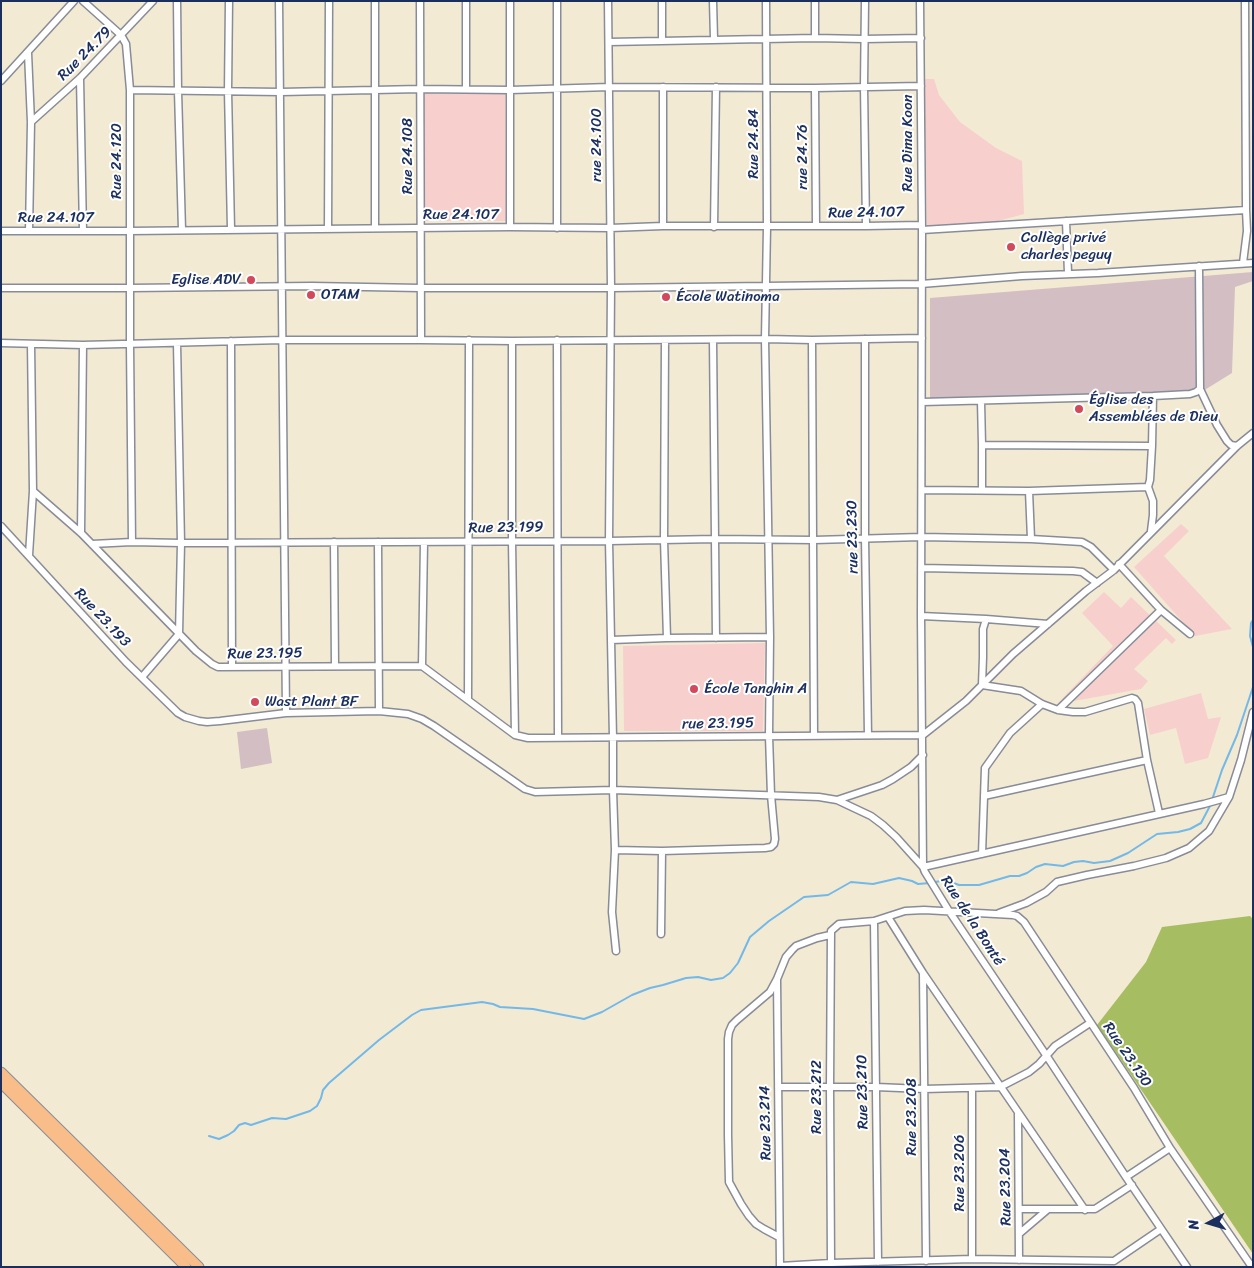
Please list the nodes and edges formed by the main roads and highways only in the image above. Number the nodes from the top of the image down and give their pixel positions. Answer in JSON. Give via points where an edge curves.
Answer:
{"nodes":[{"id":1,"x":1,"y":1072,"type":"edge"},
{"id":2,"x":1,"y":1083,"type":"edge"},
{"id":3,"x":186,"y":1267,"type":"edge"},
{"id":4,"x":199,"y":1267,"type":"edge"}],
"edges":[{"from":1,"to":4,"type":"main road"},
{"from":2,"to":3,"type":"main road"}]}
